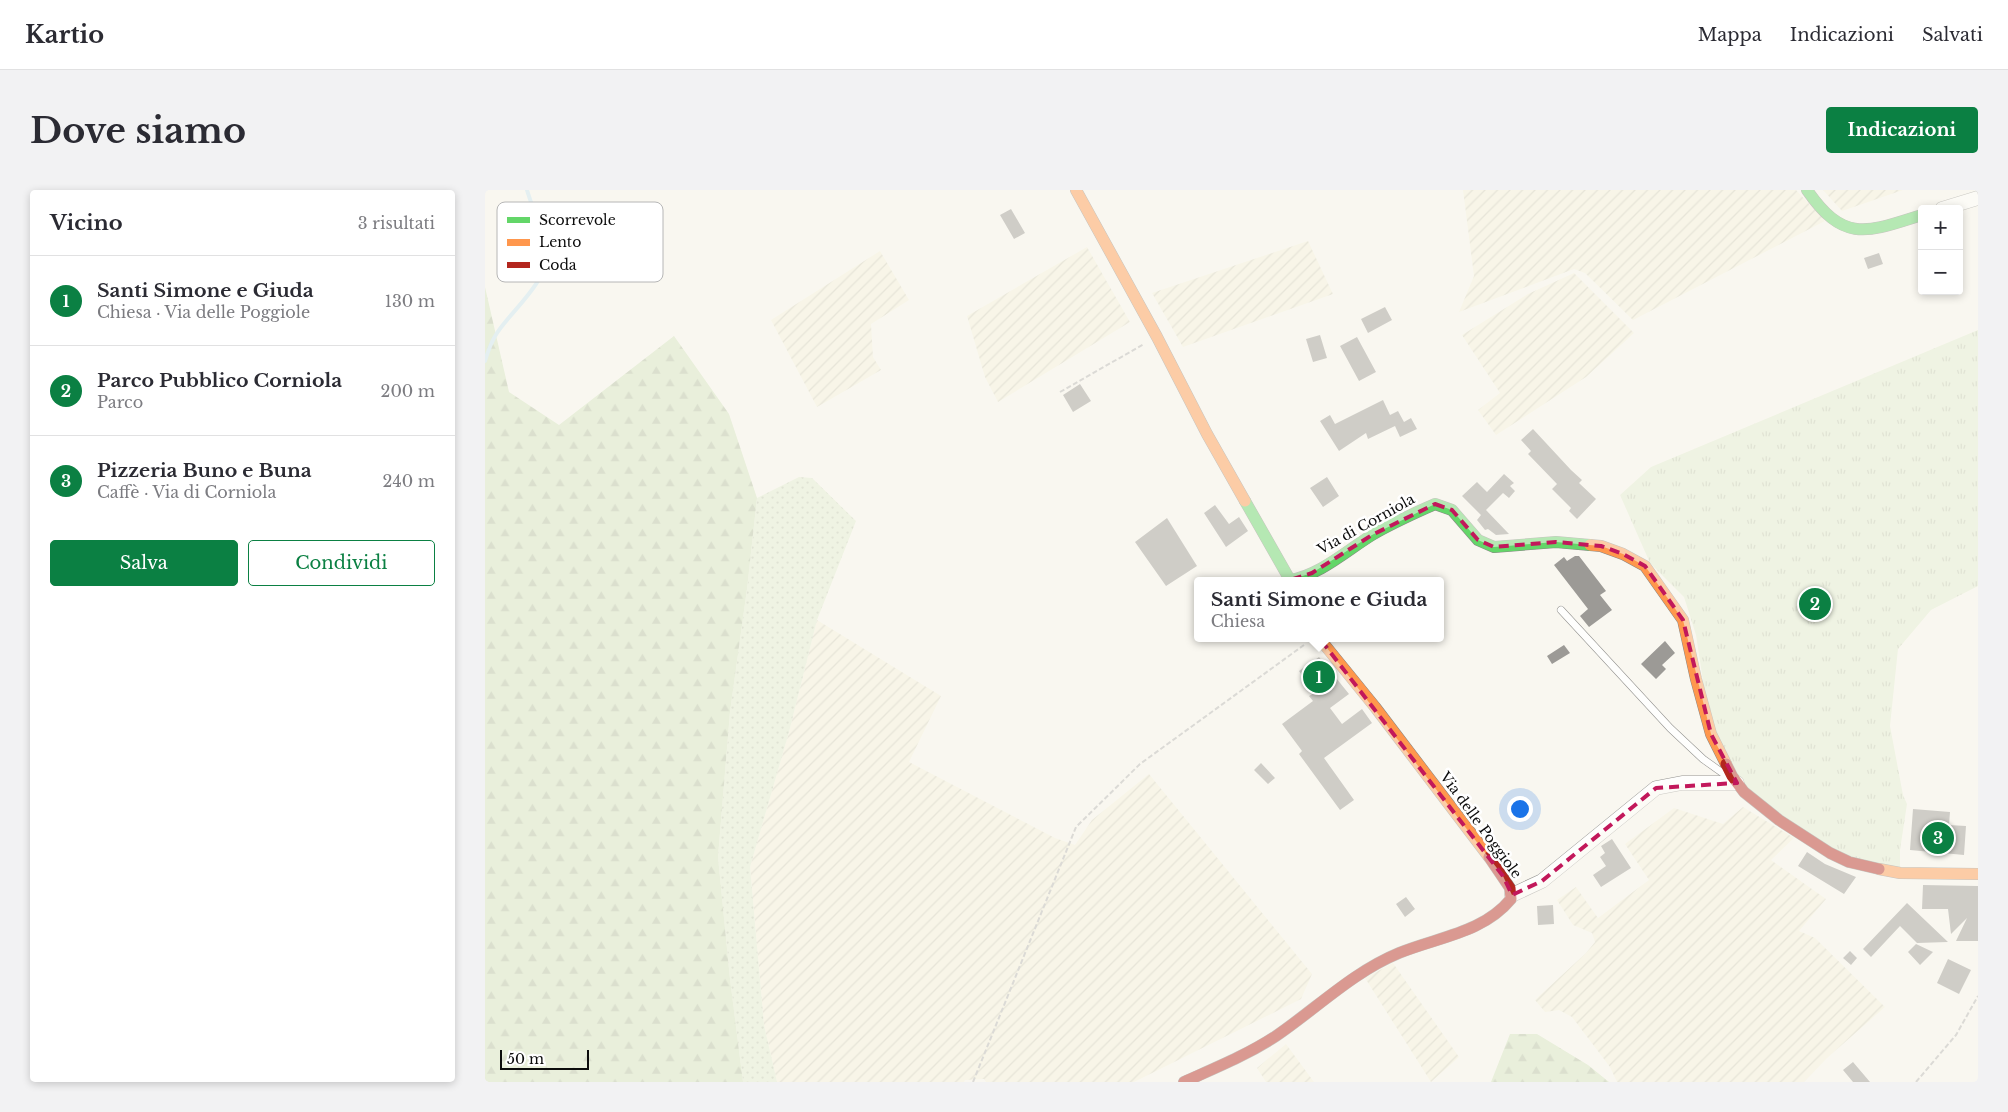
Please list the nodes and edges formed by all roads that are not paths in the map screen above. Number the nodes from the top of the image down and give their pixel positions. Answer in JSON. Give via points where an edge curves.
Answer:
{"nodes":[{"id":1,"x":1076,"y":190,"type":"edge"},
{"id":2,"x":1807,"y":190,"type":"edge"},
{"id":3,"x":1978,"y":198,"type":"edge"},
{"id":4,"x":1955,"y":205,"type":"edge"},
{"id":5,"x":1918,"y":216,"type":"edge"},
{"id":6,"x":1289,"y":577,"type":"edge"},
{"id":7,"x":1303,"y":577,"type":"edge"},
{"id":8,"x":1561,"y":610,"type":"dead end"},
{"id":9,"x":1322,"y":642,"type":"edge"},
{"id":10,"x":1737,"y":783,"type":"junction"},
{"id":11,"x":1978,"y":874,"type":"edge"},
{"id":12,"x":1512,"y":895,"type":"junction"},
{"id":13,"x":1184,"y":1082,"type":"edge"}],
"edges":[{"from":1,"to":6,"type":"street","name":"Via di Corniola","via":[[1207,434]]},
{"from":2,"to":5,"type":"street","via":[[1820,209],[1855,230],[1871,230]]},
{"from":3,"to":4,"type":"street"},
{"from":7,"to":10,"type":"street","name":"Via di Corniola","via":[[1381,530],[1435,504],[1452,510],[1478,540],[1494,547],[1555,542],[1601,546],[1623,554],[1645,566],[1683,620],[1711,734]]},
{"from":8,"to":10,"type":"lane","via":[[1670,728],[1703,759]]},
{"from":9,"to":12,"type":"street","name":"Via delle Poggiole","via":[[1503,876]]},
{"from":10,"to":11,"type":"street","name":"Via di Corniola","via":[[1779,820],[1849,862],[1900,873]]},
{"from":10,"to":12,"type":"street","via":[[1682,783],[1656,788],[1542,881]]},
{"from":12,"to":13,"type":"street","name":"Via delle Poggiole","via":[[1504,908],[1483,923],[1373,965],[1269,1041]]}]}
